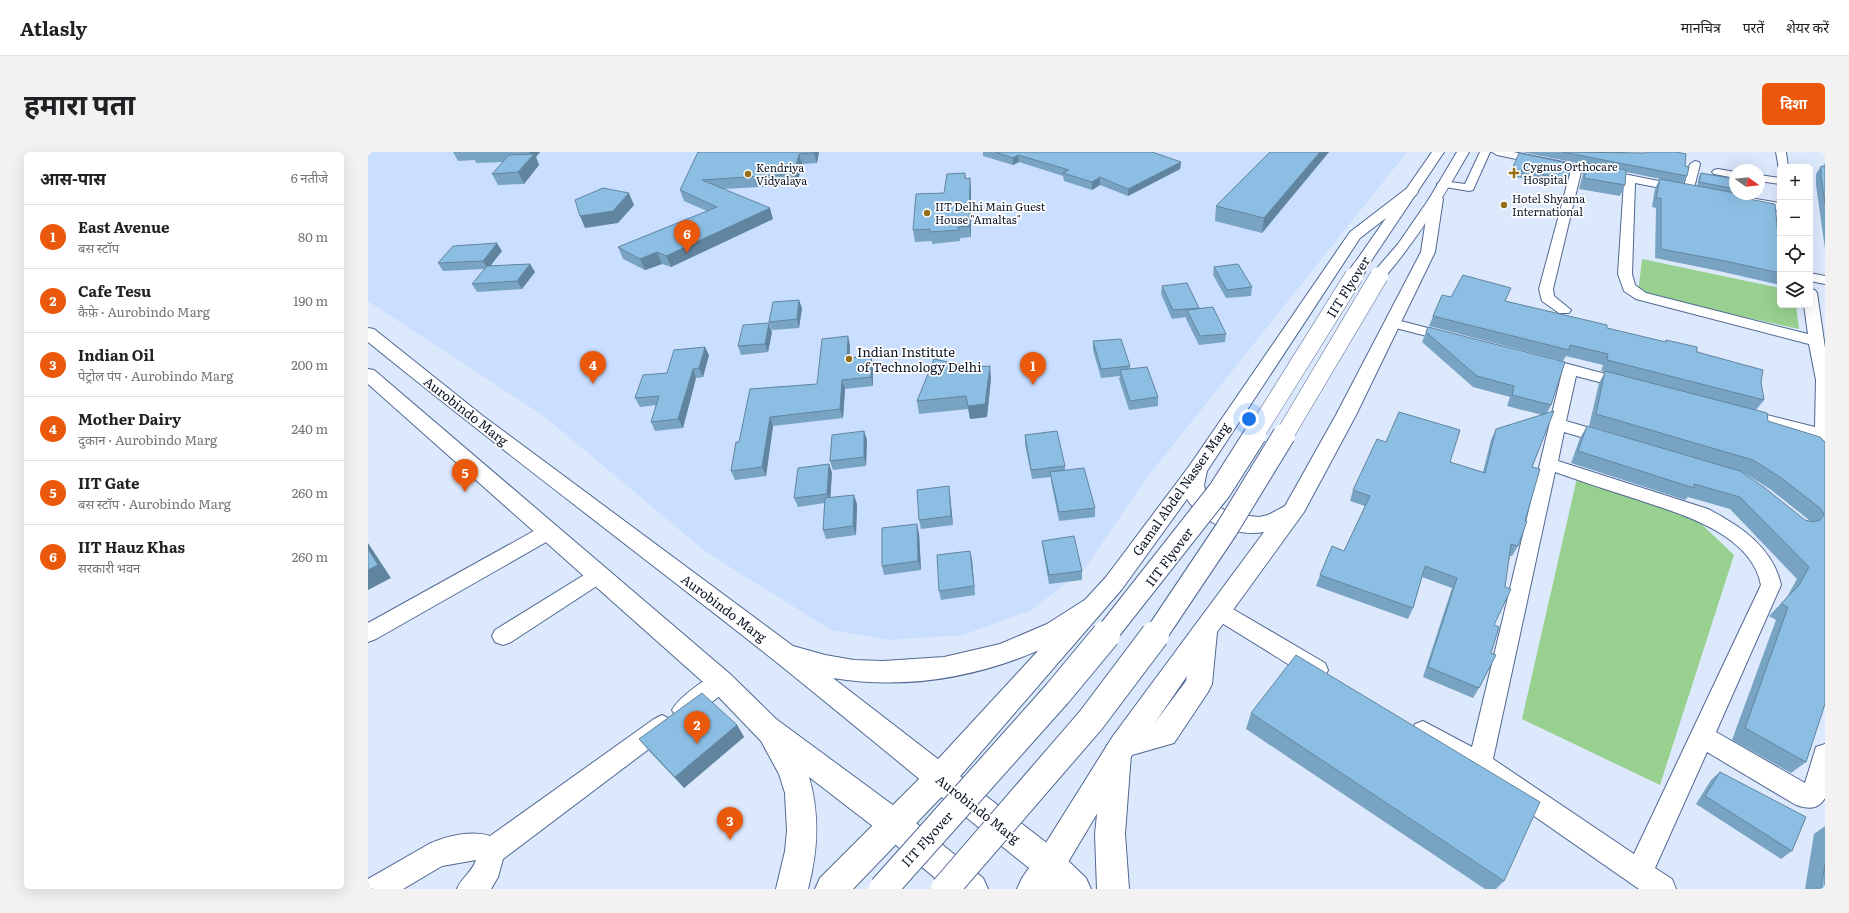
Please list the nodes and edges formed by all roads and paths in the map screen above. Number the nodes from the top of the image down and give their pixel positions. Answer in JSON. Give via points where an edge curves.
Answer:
{"nodes":[{"id":1,"x":1438,"y":152,"type":"edge"},
{"id":2,"x":1463,"y":152,"type":"edge"},
{"id":3,"x":1485,"y":152,"type":"edge"},
{"id":4,"x":1497,"y":152,"type":"edge"},
{"id":5,"x":1781,"y":152,"type":"edge"},
{"id":6,"x":1695,"y":164,"type":"dead end"},
{"id":7,"x":1783,"y":164,"type":"edge"},
{"id":8,"x":1577,"y":168,"type":"junction"},
{"id":9,"x":1718,"y":172,"type":"dead end"},
{"id":10,"x":1729,"y":174,"type":"edge"},
{"id":11,"x":1634,"y":177,"type":"junction"},
{"id":12,"x":1765,"y":179,"type":"edge"},
{"id":13,"x":1777,"y":181,"type":"edge"},
{"id":14,"x":1689,"y":190,"type":"junction"},
{"id":15,"x":1440,"y":191,"type":"junction"},
{"id":16,"x":1411,"y":192,"type":"junction"},
{"id":17,"x":1704,"y":193,"type":"edge"},
{"id":18,"x":1742,"y":200,"type":"edge"},
{"id":19,"x":1777,"y":207,"type":"edge"},
{"id":20,"x":1370,"y":271,"type":"junction"},
{"id":21,"x":1813,"y":278,"type":"edge"},
{"id":22,"x":1825,"y":280,"type":"edge"},
{"id":23,"x":1812,"y":308,"type":"edge"},
{"id":24,"x":1564,"y":310,"type":"dead end"},
{"id":25,"x":1393,"y":322,"type":"junction"},
{"id":26,"x":368,"y":333,"type":"edge"},
{"id":27,"x":1463,"y":341,"type":"edge"},
{"id":28,"x":1816,"y":341,"type":"junction"},
{"id":29,"x":1521,"y":357,"type":"edge"},
{"id":30,"x":1570,"y":369,"type":"junction"},
{"id":31,"x":368,"y":374,"type":"edge"},
{"id":32,"x":1640,"y":387,"type":"edge"},
{"id":33,"x":1724,"y":409,"type":"edge"},
{"id":34,"x":1557,"y":424,"type":"junction"},
{"id":35,"x":1825,"y":432,"type":"edge"},
{"id":36,"x":1825,"y":435,"type":"edge"},
{"id":37,"x":1625,"y":444,"type":"edge"},
{"id":38,"x":1548,"y":464,"type":"junction"},
{"id":39,"x":1197,"y":470,"type":"junction"},
{"id":40,"x":1296,"y":507,"type":"junction"},
{"id":41,"x":548,"y":532,"type":"junction"},
{"id":42,"x":599,"y":575,"type":"junction"},
{"id":43,"x":1092,"y":608,"type":"junction"},
{"id":44,"x":1212,"y":620,"type":"junction"},
{"id":45,"x":368,"y":633,"type":"edge"},
{"id":46,"x":503,"y":636,"type":"dead end"},
{"id":47,"x":784,"y":654,"type":"junction"},
{"id":48,"x":1335,"y":681,"type":"edge"},
{"id":49,"x":721,"y":682,"type":"junction"},
{"id":50,"x":1404,"y":721,"type":"edge"},
{"id":51,"x":766,"y":728,"type":"junction"},
{"id":52,"x":1702,"y":737,"type":"junction"},
{"id":53,"x":1120,"y":750,"type":"junction"},
{"id":54,"x":1825,"y":755,"type":"edge"},
{"id":55,"x":1480,"y":764,"type":"junction"},
{"id":56,"x":939,"y":779,"type":"junction"},
{"id":57,"x":894,"y":824,"type":"junction"},
{"id":58,"x":493,"y":850,"type":"junction"},
{"id":59,"x":1050,"y":865,"type":"junction"},
{"id":60,"x":1639,"y":873,"type":"junction"},
{"id":61,"x":377,"y":889,"type":"edge"},
{"id":62,"x":471,"y":889,"type":"edge"},
{"id":63,"x":792,"y":889,"type":"edge"},
{"id":64,"x":831,"y":889,"type":"edge"},
{"id":65,"x":883,"y":889,"type":"edge"},
{"id":66,"x":945,"y":889,"type":"edge"},
{"id":67,"x":972,"y":889,"type":"edge"},
{"id":68,"x":1033,"y":889,"type":"edge"},
{"id":69,"x":1074,"y":889,"type":"edge"},
{"id":70,"x":1113,"y":889,"type":"edge"},
{"id":71,"x":1662,"y":889,"type":"edge"}],
"edges":[{"from":1,"to":16,"type":"main road","name":"IIT Flyover"},
{"from":2,"to":15,"type":"main road","name":"IIT Flyover"},
{"from":3,"to":15,"type":"street","via":[[1469,188]]},
{"from":4,"to":8,"type":"street"},
{"from":5,"to":7,"type":"street"},
{"from":6,"to":14,"type":"street"},
{"from":8,"to":11,"type":"street"},
{"from":8,"to":24,"type":"street","via":[[1546,289],[1547,298]]},
{"from":9,"to":10,"type":"street"},
{"from":11,"to":14,"type":"street"},
{"from":11,"to":28,"type":"street","via":[[1625,274],[1627,286],[1631,291],[1641,296]]},
{"from":12,"to":13,"type":"street"},
{"from":14,"to":17,"type":"street"},
{"from":15,"to":20,"type":"main road","name":"IIT Flyover","via":[[1403,247]]},
{"from":15,"to":25,"type":"main road","via":[[1428,252]]},
{"from":16,"to":20,"type":"main road","name":"IIT Flyover"},
{"from":16,"to":39,"type":"main road","name":"Gamal Abdel Nasser Marg","via":[[1355,235]]},
{"from":18,"to":19,"type":"street"},
{"from":20,"to":65,"type":"main road","name":"IIT Flyover","bridge":true,"via":[[1220,490],[1144,589],[1057,694]]},
{"from":20,"to":66,"type":"main road","name":"IIT Flyover","bridge":true,"via":[[1245,501],[1170,615],[1084,728]]},
{"from":21,"to":22,"type":"street"},
{"from":23,"to":28,"type":"street"},
{"from":25,"to":27,"type":"street"},
{"from":25,"to":40,"type":"main road"},
{"from":26,"to":47,"type":"main road","name":"Aurobindo Marg","via":[[476,420]]},
{"from":28,"to":35,"type":"street","via":[[1824,380],[1822,424]]},
{"from":29,"to":30,"type":"street"},
{"from":30,"to":32,"type":"street"},
{"from":30,"to":34,"type":"street"},
{"from":31,"to":41,"type":"main road"},
{"from":33,"to":36,"type":"street"},
{"from":34,"to":37,"type":"street"},
{"from":34,"to":38,"type":"street"},
{"from":38,"to":52,"type":"street","via":[[1701,514],[1718,523],[1756,553],[1768,567],[1771,585]]},
{"from":38,"to":55,"type":"street"},
{"from":39,"to":40,"type":"main road","via":[[1193,485],[1199,501],[1214,515],[1236,523],[1260,525],[1282,519]]},
{"from":39,"to":43,"type":"main road","name":"Gamal Abdel Nasser Marg","via":[[1114,583]]},
{"from":40,"to":44,"type":"main road"},
{"from":41,"to":42,"type":"main road"},
{"from":41,"to":45,"type":"street"},
{"from":42,"to":46,"type":"street"},
{"from":42,"to":49,"type":"main road"},
{"from":43,"to":47,"type":"main road","via":[[1056,632],[1014,650],[968,664],[927,670],[872,672],[826,666]]},
{"from":43,"to":56,"type":"main road","name":"Gamal Abdel Nasser Marg"},
{"from":44,"to":48,"type":"street"},
{"from":44,"to":53,"type":"main road","via":[[1199,684],[1164,734]]},
{"from":47,"to":56,"type":"main road","name":"Aurobindo Marg"},
{"from":49,"to":51,"type":"main road"},
{"from":49,"to":58,"type":"street"},
{"from":50,"to":55,"type":"street"},
{"from":51,"to":57,"type":"main road"},
{"from":51,"to":63,"type":"main road","via":[[786,754],[798,786],[803,824],[799,867]]},
{"from":52,"to":54,"type":"street","via":[[1805,796],[1812,796],[1816,790]]},
{"from":52,"to":60,"type":"street"},
{"from":53,"to":59,"type":"main road"},
{"from":53,"to":70,"type":"main road","via":[[1110,834]]},
{"from":55,"to":60,"type":"street"},
{"from":56,"to":57,"type":"main road","name":"Gamal Abdel Nasser Marg"},
{"from":56,"to":59,"type":"main road","name":"Aurobindo Marg"},
{"from":57,"to":64,"type":"main road","name":"Gamal Abdel Nasser Marg"},
{"from":57,"to":67,"type":"main road"},
{"from":58,"to":61,"type":"street","via":[[480,846],[438,853]]},
{"from":58,"to":62,"type":"street","via":[[484,877]]},
{"from":59,"to":68,"type":"main road"},
{"from":59,"to":69,"type":"main road","name":"Aurobindo Marg"},
{"from":60,"to":71,"type":"street"}]}
